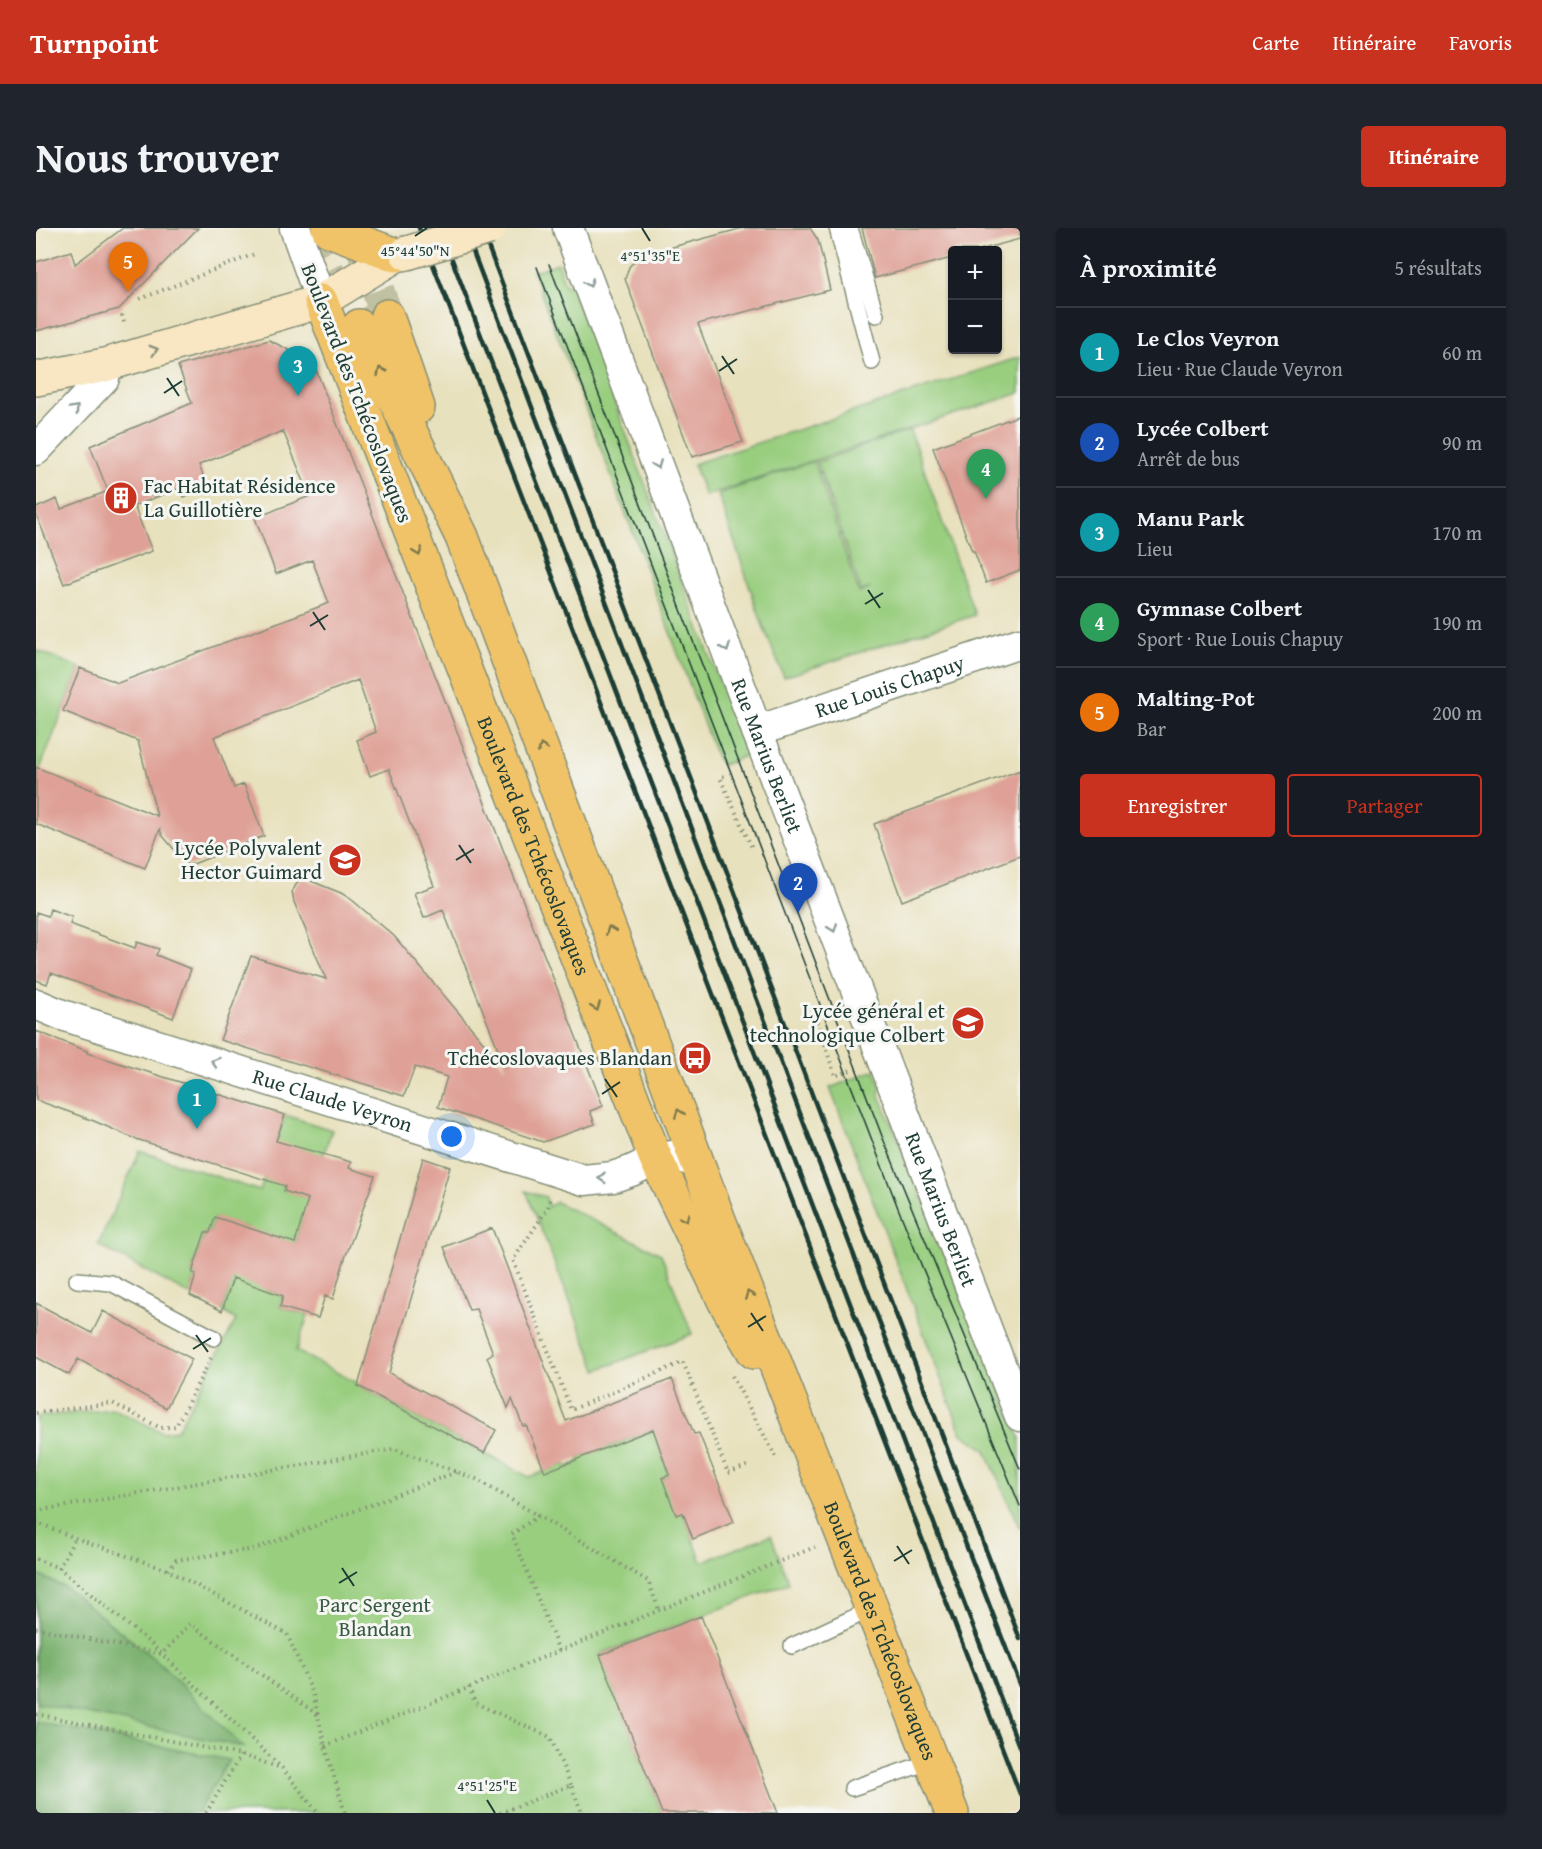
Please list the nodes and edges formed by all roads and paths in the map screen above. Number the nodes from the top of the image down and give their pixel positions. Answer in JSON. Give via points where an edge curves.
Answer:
{"nodes":[{"id":1,"x":295,"y":228,"type":"edge"},
{"id":2,"x":328,"y":228,"type":"edge"},
{"id":3,"x":489,"y":228,"type":"edge"},
{"id":4,"x":568,"y":228,"type":"edge"},
{"id":5,"x":837,"y":228,"type":"edge"},
{"id":6,"x":850,"y":228,"type":"edge"},
{"id":7,"x":257,"y":253,"type":"dead end"},
{"id":8,"x":401,"y":254,"type":"junction"},
{"id":9,"x":140,"y":299,"type":"dead end"},
{"id":10,"x":321,"y":301,"type":"junction"},
{"id":11,"x":876,"y":315,"type":"dead end"},
{"id":12,"x":373,"y":321,"type":"tunnel mouth"},
{"id":13,"x":872,"y":362,"type":"dead end"},
{"id":14,"x":105,"y":365,"type":"junction"},
{"id":15,"x":36,"y":379,"type":"edge"},
{"id":16,"x":36,"y":450,"type":"edge"},
{"id":17,"x":1020,"y":642,"type":"edge"},
{"id":18,"x":757,"y":731,"type":"junction"},
{"id":19,"x":724,"y":776,"type":"dead end"},
{"id":20,"x":753,"y":850,"type":"dead end"},
{"id":21,"x":36,"y":1004,"type":"edge"},
{"id":22,"x":814,"y":1010,"type":"dead end"},
{"id":23,"x":856,"y":1068,"type":"dead end"},
{"id":24,"x":656,"y":1159,"type":"junction"},
{"id":25,"x":698,"y":1164,"type":"junction"},
{"id":26,"x":549,"y":1205,"type":"dead end"},
{"id":27,"x":77,"y":1280,"type":"dead end"},
{"id":28,"x":214,"y":1338,"type":"joint"},
{"id":29,"x":36,"y":1413,"type":"edge"},
{"id":30,"x":1020,"y":1416,"type":"edge"},
{"id":31,"x":810,"y":1447,"type":"junction"},
{"id":32,"x":749,"y":1465,"type":"dead end"},
{"id":33,"x":457,"y":1471,"type":"junction"},
{"id":34,"x":36,"y":1511,"type":"edge"},
{"id":35,"x":538,"y":1516,"type":"junction"},
{"id":36,"x":36,"y":1522,"type":"edge"},
{"id":37,"x":75,"y":1538,"type":"junction"},
{"id":38,"x":818,"y":1545,"type":"dead end"},
{"id":39,"x":36,"y":1559,"type":"edge"},
{"id":40,"x":59,"y":1568,"type":"junction"},
{"id":41,"x":168,"y":1570,"type":"junction"},
{"id":42,"x":872,"y":1609,"type":"junction"},
{"id":43,"x":659,"y":1610,"type":"junction"},
{"id":44,"x":36,"y":1628,"type":"edge"},
{"id":45,"x":792,"y":1646,"type":"dead end"},
{"id":46,"x":559,"y":1651,"type":"junction"},
{"id":47,"x":469,"y":1687,"type":"junction"},
{"id":48,"x":36,"y":1714,"type":"edge"},
{"id":49,"x":318,"y":1715,"type":"junction"},
{"id":50,"x":325,"y":1746,"type":"junction"},
{"id":51,"x":241,"y":1755,"type":"junction"},
{"id":52,"x":932,"y":1761,"type":"junction"},
{"id":53,"x":282,"y":1768,"type":"junction"},
{"id":54,"x":571,"y":1785,"type":"junction"},
{"id":55,"x":852,"y":1788,"type":"dead end"},
{"id":56,"x":206,"y":1813,"type":"edge"},
{"id":57,"x":318,"y":1813,"type":"edge"},
{"id":58,"x":345,"y":1813,"type":"edge"},
{"id":59,"x":500,"y":1813,"type":"edge"},
{"id":60,"x":582,"y":1813,"type":"edge"},
{"id":61,"x":952,"y":1813,"type":"edge"}],
"edges":[{"from":1,"to":10,"type":"street","name":"Boulevard des Tchécoslovaques"},
{"from":2,"to":8,"type":"main road"},
{"from":3,"to":8,"type":"main road","bridge":true},
{"from":4,"to":18,"type":"street","name":"Rue Marius Berliet","one_way":true},
{"from":5,"to":13,"type":"lane"},
{"from":6,"to":11,"type":"lane"},
{"from":7,"to":9,"type":"path"},
{"from":8,"to":10,"type":"main road"},
{"from":14,"to":10,"type":"main road","one_way":true},
{"from":10,"to":24,"type":"main road","name":"Boulevard des Tchécoslovaques","one_way":true},
{"from":25,"to":12,"type":"main road","name":"Boulevard des Tchécoslovaques","one_way":true,"via":[[462,537]]},
{"from":14,"to":15,"type":"main road"},
{"from":16,"to":14,"type":"street","one_way":true,"via":[[104,378]]},
{"from":17,"to":18,"type":"street","name":"Rue Louis Chapuy"},
{"from":18,"to":30,"type":"street","name":"Rue Marius Berliet","one_way":true},
{"from":19,"to":20,"type":"path","via":[[720,778]]},
{"from":24,"to":21,"type":"street","name":"Rue Claude Veyron","one_way":true,"via":[[613,1177],[584,1180]]},
{"from":22,"to":23,"type":"path","via":[[835,1076]]},
{"from":24,"to":25,"type":"street","name":"Rue Claude Veyron","via":[[678,1155]]},
{"from":24,"to":31,"type":"main road","name":"Boulevard des Tchécoslovaques","one_way":true,"via":[[725,1302]]},
{"from":31,"to":25,"type":"main road","name":"Boulevard des Tchécoslovaques","one_way":true},
{"from":26,"to":32,"type":"path","via":[[513,1260],[571,1410],[683,1362],[728,1473]]},
{"from":27,"to":28,"type":"lane","via":[[111,1283]]},
{"from":28,"to":29,"type":"path","via":[[216,1349],[176,1426],[161,1428],[112,1402]]},
{"from":31,"to":42,"type":"main road","name":"Boulevard des Tchécoslovaques"},
{"from":33,"to":34,"type":"path","via":[[394,1449]]},
{"from":33,"to":35,"type":"path"},
{"from":33,"to":41,"type":"path","via":[[255,1550],[177,1560]]},
{"from":35,"to":43,"type":"path","via":[[648,1581]]},
{"from":35,"to":46,"type":"path","via":[[512,1534]]},
{"from":36,"to":37,"type":"path"},
{"from":37,"to":40,"type":"path"},
{"from":37,"to":41,"type":"path"},
{"from":38,"to":43,"type":"path"},
{"from":39,"to":40,"type":"path"},
{"from":40,"to":53,"type":"path","via":[[149,1642]]},
{"from":41,"to":49,"type":"path","via":[[287,1634]]},
{"from":42,"to":45,"type":"lane"},
{"from":42,"to":52,"type":"main road","name":"Boulevard des Tchécoslovaques"},
{"from":43,"to":46,"type":"path"},
{"from":44,"to":49,"type":"path","bridge":true,"via":[[162,1654],[190,1624]]},
{"from":46,"to":47,"type":"path"},
{"from":47,"to":50,"type":"path"},
{"from":47,"to":54,"type":"path","via":[[475,1703],[550,1737]]},
{"from":48,"to":51,"type":"path"},
{"from":49,"to":50,"type":"path"},
{"from":50,"to":58,"type":"path"},
{"from":51,"to":53,"type":"path"},
{"from":51,"to":56,"type":"path"},
{"from":52,"to":55,"type":"lane"},
{"from":52,"to":61,"type":"main road","name":"Boulevard des Tchécoslovaques"},
{"from":53,"to":57,"type":"path"},
{"from":54,"to":59,"type":"path"},
{"from":54,"to":60,"type":"path"}]}
